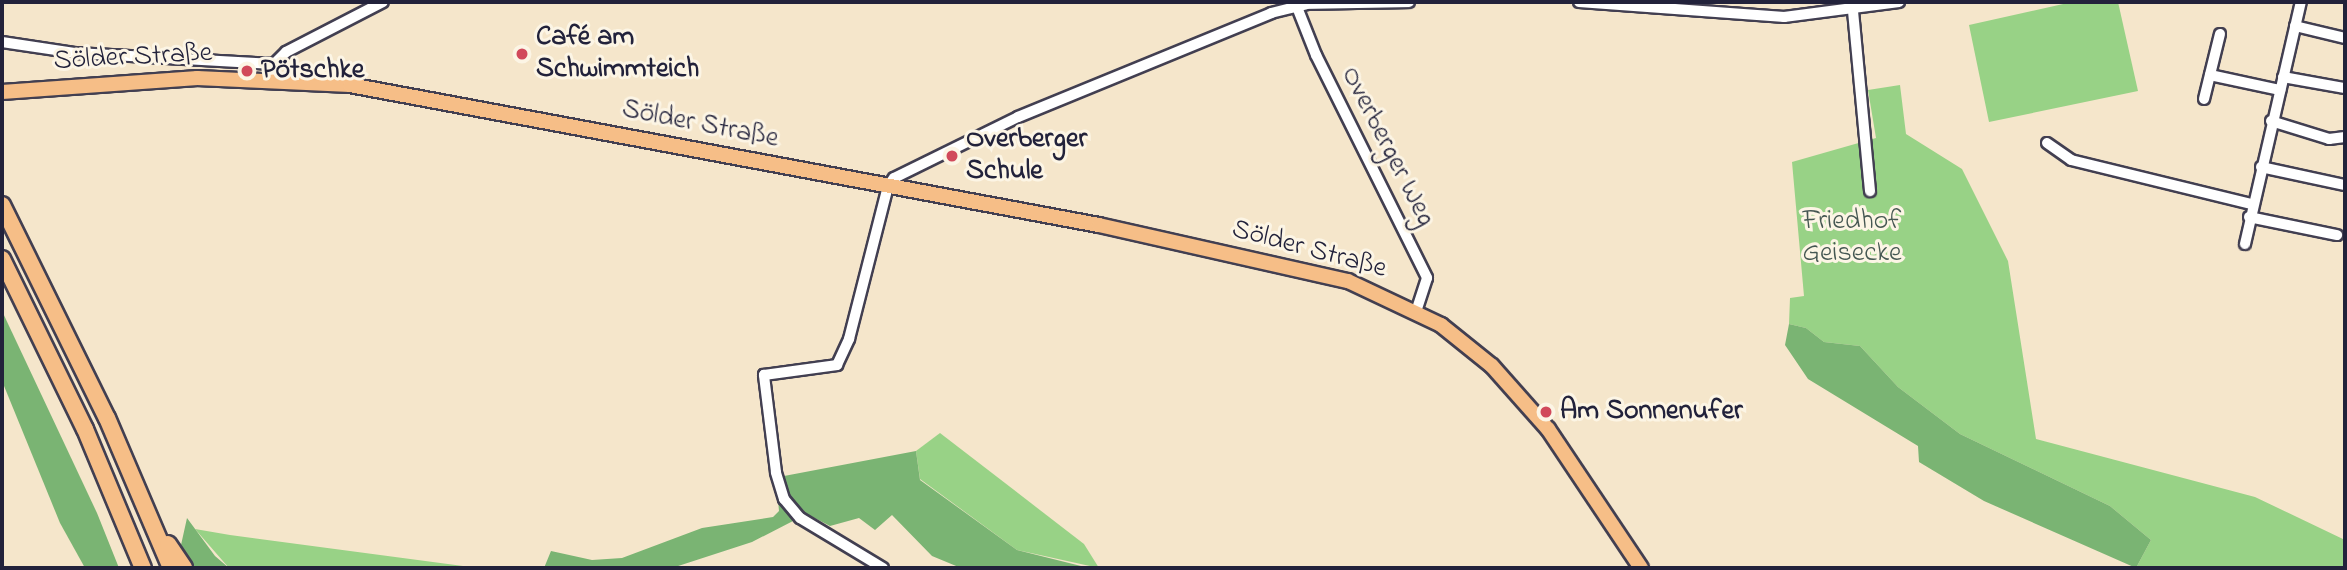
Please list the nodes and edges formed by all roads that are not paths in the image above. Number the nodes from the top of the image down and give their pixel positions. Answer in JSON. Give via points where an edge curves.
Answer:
{"nodes":[{"id":1,"x":383,"y":2,"type":"edge"},
{"id":2,"x":1409,"y":2,"type":"edge"},
{"id":3,"x":1579,"y":2,"type":"edge"},
{"id":4,"x":1899,"y":2,"type":"edge"},
{"id":5,"x":2301,"y":2,"type":"edge"},
{"id":6,"x":1295,"y":4,"type":"edge"},
{"id":7,"x":1853,"y":11,"type":"junction"},
{"id":8,"x":2295,"y":26,"type":"junction"},
{"id":9,"x":2220,"y":33,"type":"dead end"},
{"id":10,"x":2345,"y":38,"type":"edge"},
{"id":11,"x":2,"y":42,"type":"edge"},
{"id":12,"x":273,"y":72,"type":"junction"},
{"id":13,"x":2210,"y":75,"type":"junction"},
{"id":14,"x":2283,"y":77,"type":"junction"},
{"id":15,"x":2345,"y":88,"type":"edge"},
{"id":16,"x":2280,"y":90,"type":"junction"},
{"id":17,"x":2,"y":92,"type":"edge"},
{"id":18,"x":2204,"y":99,"type":"dead end"},
{"id":19,"x":2272,"y":121,"type":"junction"},
{"id":20,"x":2345,"y":137,"type":"edge"},
{"id":21,"x":2047,"y":143,"type":"dead end"},
{"id":22,"x":2261,"y":167,"type":"junction"},
{"id":23,"x":2345,"y":185,"type":"edge"},
{"id":24,"x":888,"y":186,"type":"junction"},
{"id":25,"x":1870,"y":191,"type":"dead end"},
{"id":26,"x":2252,"y":204,"type":"junction"},
{"id":27,"x":2,"y":205,"type":"edge"},
{"id":28,"x":2249,"y":217,"type":"junction"},
{"id":29,"x":2337,"y":235,"type":"dead end"},
{"id":30,"x":2245,"y":244,"type":"dead end"},
{"id":31,"x":2,"y":259,"type":"edge"},
{"id":32,"x":1416,"y":311,"type":"junction"},
{"id":33,"x":151,"y":520,"type":"junction"},
{"id":34,"x":143,"y":568,"type":"edge"},
{"id":35,"x":171,"y":568,"type":"edge"},
{"id":36,"x":184,"y":568,"type":"edge"},
{"id":37,"x":883,"y":568,"type":"edge"},
{"id":38,"x":1641,"y":568,"type":"edge"}],
"edges":[{"from":1,"to":12,"type":"street","via":[[286,52]]},
{"from":2,"to":6,"type":"street"},
{"from":3,"to":7,"type":"street","via":[[1784,17]]},
{"from":4,"to":7,"type":"street"},
{"from":5,"to":8,"type":"street"},
{"from":6,"to":24,"type":"street","via":[[1018,117],[909,169]]},
{"from":6,"to":32,"type":"street","name":"Overberger Weg","via":[[1427,278]]},
{"from":7,"to":25,"type":"street"},
{"from":8,"to":10,"type":"street"},
{"from":8,"to":14,"type":"street"},
{"from":9,"to":13,"type":"street"},
{"from":11,"to":12,"type":"street"},
{"from":12,"to":17,"type":"main road","name":"Sölder Straße"},
{"from":12,"to":24,"type":"main road","name":"Sölder Straße","via":[[411,94]]},
{"from":13,"to":16,"type":"street"},
{"from":13,"to":18,"type":"street"},
{"from":14,"to":15,"type":"street"},
{"from":14,"to":16,"type":"street"},
{"from":16,"to":19,"type":"street"},
{"from":19,"to":20,"type":"street","via":[[2329,139]]},
{"from":19,"to":22,"type":"street"},
{"from":21,"to":26,"type":"street","via":[[2071,160]]},
{"from":22,"to":23,"type":"street"},
{"from":22,"to":26,"type":"street"},
{"from":24,"to":32,"type":"main road","name":"Sölder Straße","via":[[1294,266],[1348,281]]},
{"from":24,"to":37,"type":"street","via":[[849,339],[837,365],[764,375],[775,472],[784,499],[800,517]]},
{"from":26,"to":28,"type":"street"},
{"from":27,"to":33,"type":"highway","via":[[69,336]]},
{"from":28,"to":29,"type":"street"},
{"from":28,"to":30,"type":"street"},
{"from":31,"to":34,"type":"highway","via":[[85,429]]},
{"from":32,"to":38,"type":"main road","name":"Sölder Straße","via":[[1492,366],[1539,417]]},
{"from":33,"to":35,"type":"highway"},
{"from":33,"to":36,"type":"highway"}]}
